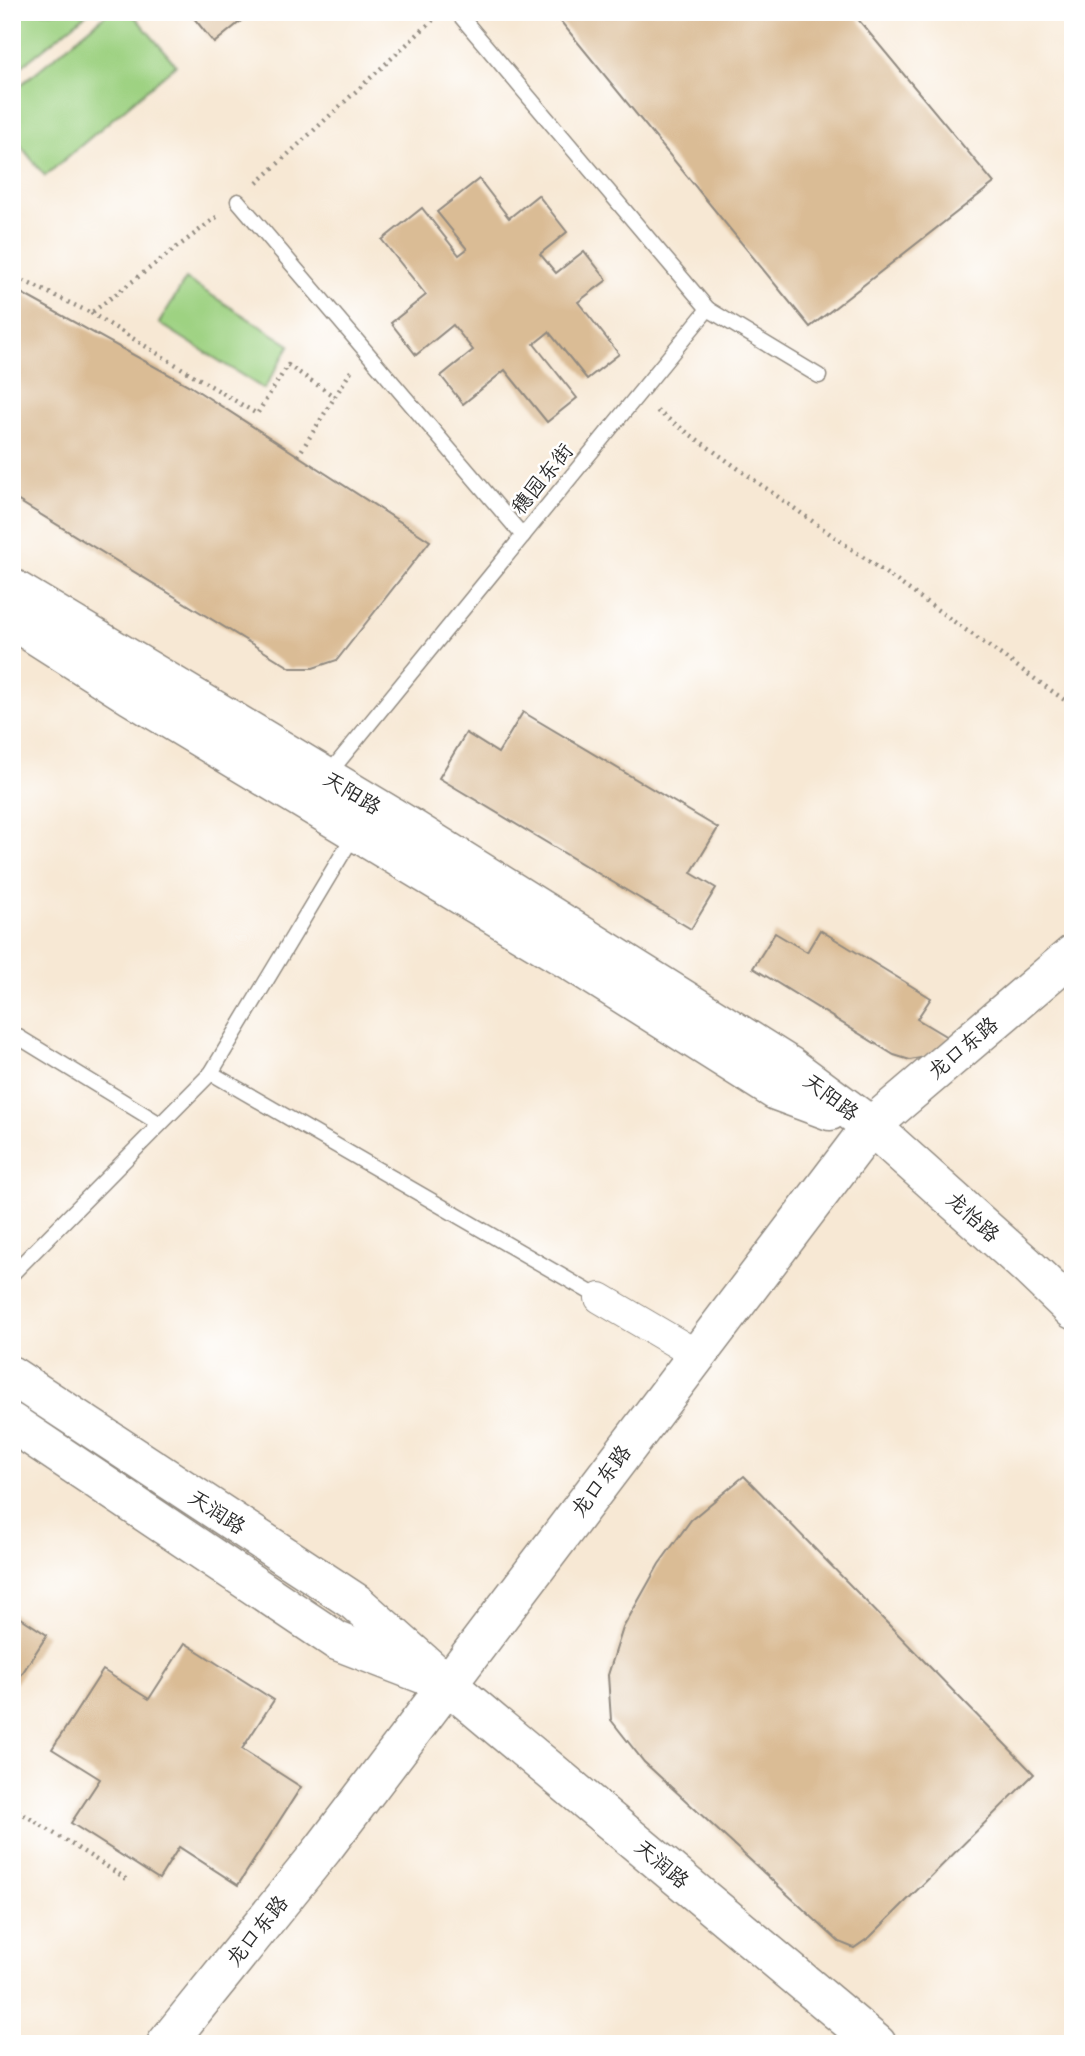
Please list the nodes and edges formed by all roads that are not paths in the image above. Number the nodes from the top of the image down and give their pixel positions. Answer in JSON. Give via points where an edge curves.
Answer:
{"nodes":[{"id":1,"x":457,"y":12,"type":"edge"},
{"id":2,"x":238,"y":201,"type":"dead end"},
{"id":3,"x":708,"y":309,"type":"junction"},
{"id":4,"x":819,"y":376,"type":"dead end"},
{"id":5,"x":523,"y":536,"type":"junction"},
{"id":6,"x":12,"y":588,"type":"edge"},
{"id":7,"x":12,"y":620,"type":"edge"},
{"id":8,"x":326,"y":777,"type":"junction"},
{"id":9,"x":356,"y":832,"type":"junction"},
{"id":10,"x":1073,"y":954,"type":"edge"},
{"id":11,"x":12,"y":1033,"type":"edge"},
{"id":12,"x":211,"y":1073,"type":"junction"},
{"id":13,"x":160,"y":1124,"type":"junction"},
{"id":14,"x":871,"y":1126,"type":"junction"},
{"id":15,"x":12,"y":1274,"type":"edge"},
{"id":16,"x":600,"y":1298,"type":"joint"},
{"id":17,"x":1073,"y":1310,"type":"edge"},
{"id":18,"x":697,"y":1355,"type":"junction"},
{"id":19,"x":12,"y":1376,"type":"edge"},
{"id":20,"x":12,"y":1423,"type":"edge"},
{"id":21,"x":447,"y":1684,"type":"junction"},
{"id":22,"x":860,"y":2038,"type":"edge"},
{"id":23,"x":166,"y":2044,"type":"edge"}],
"edges":[{"from":1,"to":3,"type":"lane"},
{"from":2,"to":5,"type":"lane"},
{"from":3,"to":4,"type":"lane"},
{"from":3,"to":5,"type":"lane","name":"穗园东街"},
{"from":5,"to":8,"type":"lane","name":"穗园东街"},
{"from":6,"to":8,"type":"street","name":"天阳路"},
{"from":7,"to":9,"type":"street","name":"天阳路"},
{"from":8,"to":14,"type":"street","name":"天阳路","via":[[645,973],[779,1059]]},
{"from":9,"to":12,"type":"lane"},
{"from":9,"to":14,"type":"street","name":"天阳路","via":[[776,1091]]},
{"from":10,"to":14,"type":"street","name":"龙口东路"},
{"from":11,"to":13,"type":"lane"},
{"from":12,"to":13,"type":"lane"},
{"from":12,"to":16,"type":"lane"},
{"from":13,"to":15,"type":"lane"},
{"from":14,"to":17,"type":"street","name":"龙怡路"},
{"from":14,"to":18,"type":"street","name":"龙口东路"},
{"from":16,"to":18,"type":"street"},
{"from":18,"to":21,"type":"street","name":"龙口东路"},
{"from":19,"to":21,"type":"street","name":"天润路","via":[[355,1602]]},
{"from":20,"to":21,"type":"street","name":"天润路","via":[[337,1641]]},
{"from":21,"to":22,"type":"street","name":"天润路"},
{"from":21,"to":23,"type":"street","name":"龙口东路","via":[[323,1849]]}]}
